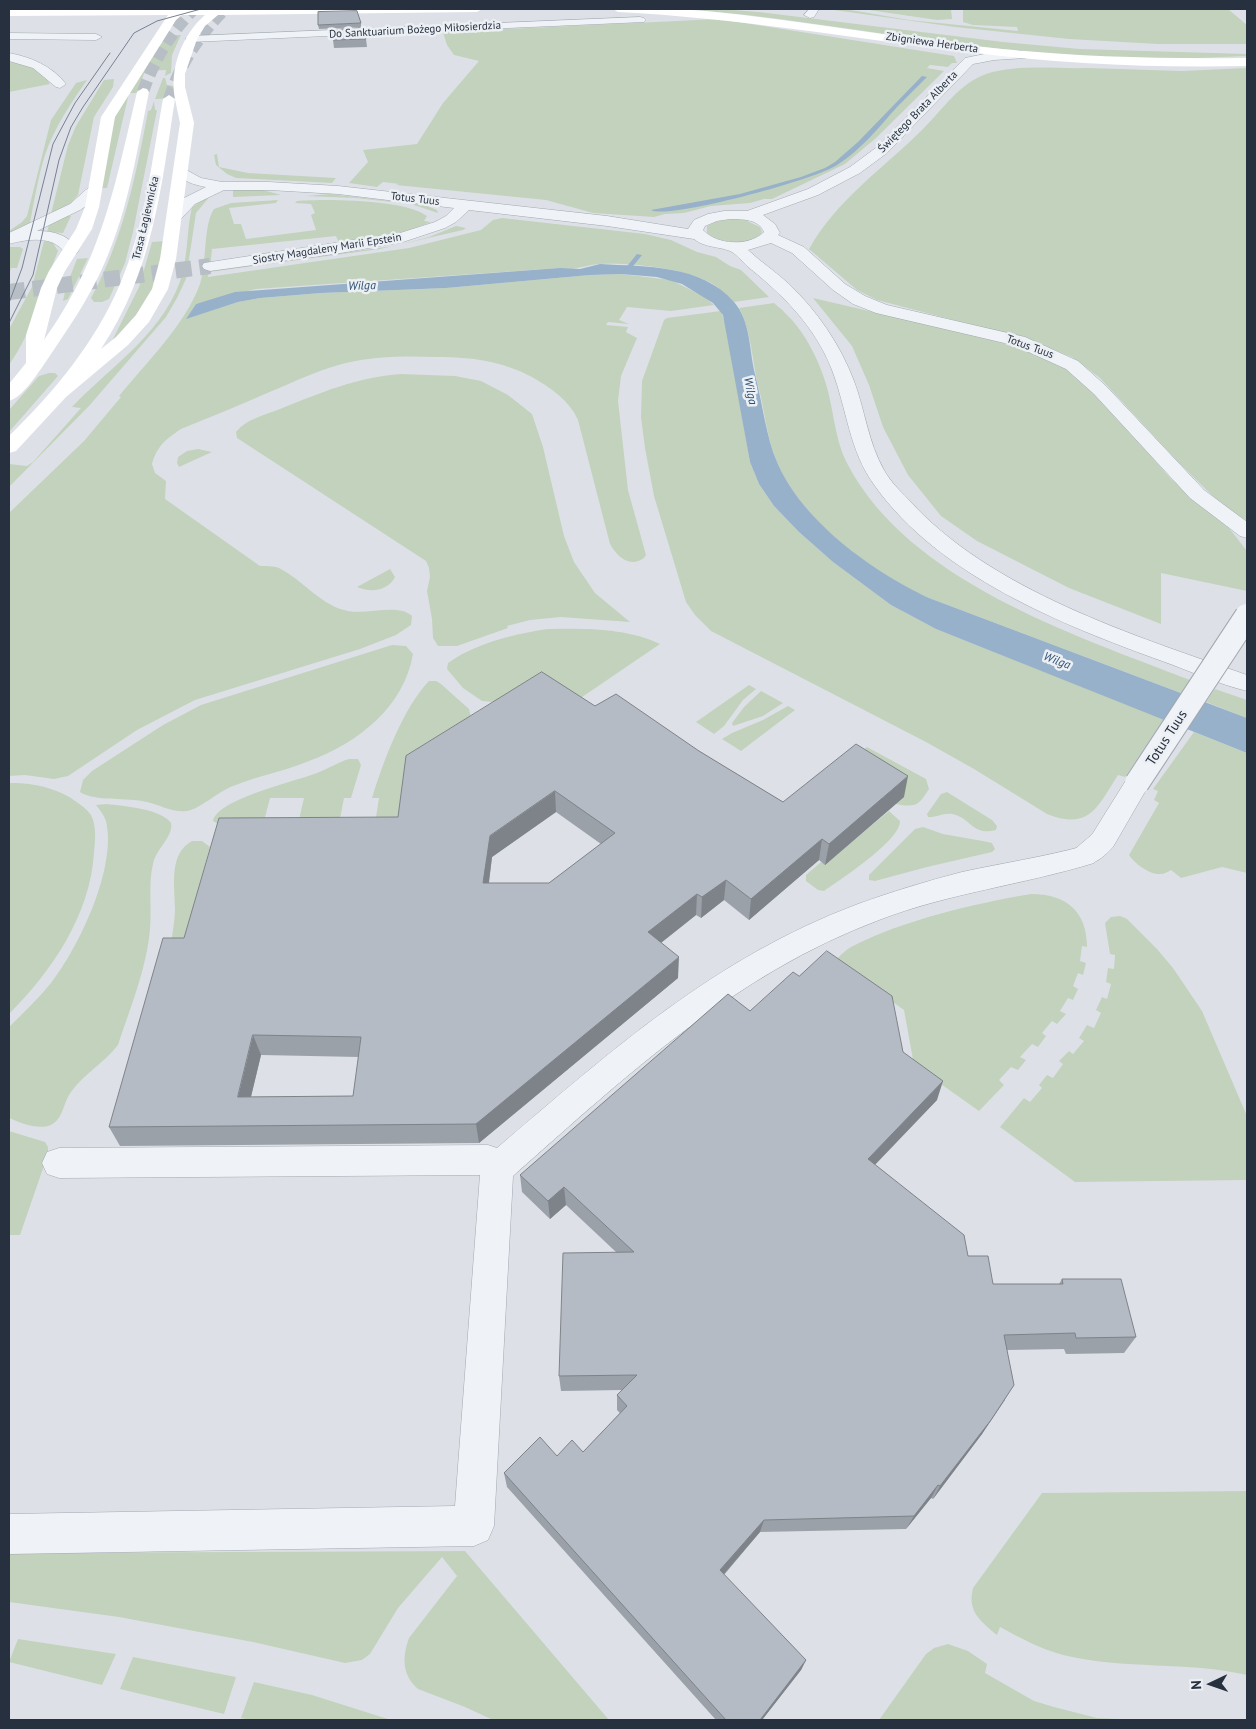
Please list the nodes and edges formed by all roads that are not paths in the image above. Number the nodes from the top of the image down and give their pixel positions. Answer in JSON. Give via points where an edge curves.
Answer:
{"nodes":[{"id":1,"x":477,"y":9,"type":"edge"},
{"id":2,"x":618,"y":9,"type":"edge"},
{"id":3,"x":754,"y":9,"type":"edge"},
{"id":4,"x":180,"y":10,"type":"edge"},
{"id":5,"x":216,"y":10,"type":"edge"},
{"id":6,"x":99,"y":12,"type":"junction"},
{"id":7,"x":259,"y":12,"type":"junction"},
{"id":8,"x":812,"y":12,"type":"edge"},
{"id":9,"x":9,"y":13,"type":"edge"},
{"id":10,"x":826,"y":16,"type":"dead end"},
{"id":11,"x":640,"y":20,"type":"dead end"},
{"id":12,"x":156,"y":27,"type":"junction"},
{"id":13,"x":193,"y":35,"type":"junction"},
{"id":14,"x":9,"y":36,"type":"edge"},
{"id":15,"x":96,"y":37,"type":"dead end"},
{"id":16,"x":940,"y":45,"type":"junction"},
{"id":17,"x":1153,"y":50,"type":"dead end"},
{"id":18,"x":1247,"y":51,"type":"edge"},
{"id":19,"x":1022,"y":55,"type":"junction"},
{"id":20,"x":9,"y":57,"type":"edge"},
{"id":21,"x":969,"y":61,"type":"junction"},
{"id":22,"x":1247,"y":62,"type":"edge"},
{"id":23,"x":60,"y":84,"type":"dead end"},
{"id":24,"x":143,"y":92,"type":"tunnel mouth"},
{"id":25,"x":169,"y":99,"type":"tunnel mouth"},
{"id":26,"x":180,"y":171,"type":"junction"},
{"id":27,"x":222,"y":186,"type":"junction"},
{"id":28,"x":95,"y":189,"type":"junction"},
{"id":29,"x":465,"y":205,"type":"junction"},
{"id":30,"x":174,"y":218,"type":"junction"},
{"id":31,"x":754,"y":218,"type":"junction"},
{"id":32,"x":704,"y":220,"type":"junction"},
{"id":33,"x":607,"y":221,"type":"junction"},
{"id":34,"x":698,"y":235,"type":"junction"},
{"id":35,"x":9,"y":239,"type":"edge"},
{"id":36,"x":762,"y":241,"type":"junction"},
{"id":37,"x":734,"y":246,"type":"junction"},
{"id":38,"x":70,"y":250,"type":"junction"},
{"id":39,"x":210,"y":266,"type":"tunnel mouth"},
{"id":40,"x":773,"y":278,"type":"junction"},
{"id":41,"x":34,"y":365,"type":"junction"},
{"id":42,"x":9,"y":395,"type":"edge"},
{"id":43,"x":57,"y":395,"type":"junction"},
{"id":44,"x":9,"y":447,"type":"edge"},
{"id":45,"x":1247,"y":532,"type":"edge"},
{"id":46,"x":1247,"y":616,"type":"edge"},
{"id":47,"x":1247,"y":683,"type":"edge"},
{"id":48,"x":59,"y":1163,"type":"dead end"},
{"id":49,"x":497,"y":1169,"type":"junction"},
{"id":50,"x":9,"y":1534,"type":"edge"}],
"edges":[{"from":1,"to":7,"type":"main road"},
{"from":2,"to":16,"type":"main road","name":"Zbigniewa Herberta","via":[[742,17]]},
{"from":3,"to":8,"type":"main road"},
{"from":4,"to":5,"type":"main road"},
{"from":4,"to":6,"type":"main road"},
{"from":4,"to":12,"type":"main road"},
{"from":5,"to":7,"type":"main road"},
{"from":5,"to":13,"type":"main road"},
{"from":6,"to":9,"type":"main road"},
{"from":6,"to":12,"type":"main road","via":[[132,18]]},
{"from":7,"to":13,"type":"main road","via":[[223,20]]},
{"from":8,"to":10,"type":"main road"},
{"from":11,"to":13,"type":"street","name":"Do Sanktuarium Bożego Miłosierdzia"},
{"from":12,"to":28,"type":"main road","via":[[111,111]]},
{"from":13,"to":26,"type":"main road","via":[[178,78],[187,123]]},
{"from":14,"to":15,"type":"street"},
{"from":16,"to":19,"type":"main road","name":"Zbigniewa Herberta"},
{"from":16,"to":21,"type":"street","name":"Świętego Brata Alberta"},
{"from":17,"to":18,"type":"main road"},
{"from":19,"to":21,"type":"street","name":"Świętego Brata Alberta"},
{"from":19,"to":22,"type":"main road","name":"Zbigniewa Herberta","via":[[1125,61]]},
{"from":20,"to":23,"type":"street","via":[[41,67]]},
{"from":21,"to":31,"type":"street","name":"Świętego Brata Alberta","via":[[882,150],[855,170],[813,192],[802,203]]},
{"from":24,"to":41,"type":"main road","via":[[107,241],[70,316]]},
{"from":25,"to":43,"type":"main road","name":"Trasa Łagiewnicka","via":[[148,219],[126,290],[101,336]]},
{"from":26,"to":27,"type":"street","name":"Totus Tuus","via":[[197,180]]},
{"from":26,"to":30,"type":"main road"},
{"from":27,"to":29,"type":"street","name":"Totus Tuus","via":[[312,188]]},
{"from":27,"to":30,"type":"street","name":"Totus Tuus","via":[[190,199]]},
{"from":28,"to":35,"type":"street","via":[[75,207]]},
{"from":28,"to":38,"type":"main road","via":[[87,222]]},
{"from":29,"to":33,"type":"street","name":"Totus Tuus"},
{"from":29,"to":39,"type":"street","name":"Siostry Magdaleny Marii Epstein","via":[[445,223],[403,238]]},
{"from":30,"to":43,"type":"main road","via":[[167,269],[151,305],[116,347]]},
{"from":31,"to":32,"type":"street","name":"Totus Tuus","via":[[724,215]]},
{"from":31,"to":36,"type":"street","via":[[772,228],[772,233]]},
{"from":32,"to":33,"type":"street","name":"Totus Tuus"},
{"from":32,"to":34,"type":"street","via":[[696,226]]},
{"from":33,"to":34,"type":"street","name":"Totus Tuus"},
{"from":34,"to":37,"type":"street","name":"Totus Tuus","via":[[712,243]]},
{"from":35,"to":38,"type":"street","via":[[30,236],[55,238],[65,242]]},
{"from":36,"to":37,"type":"street","name":"Totus Tuus"},
{"from":36,"to":40,"type":"street"},
{"from":36,"to":45,"type":"street","name":"Totus Tuus","via":[[798,250],[839,287],[859,300],[882,309],[1019,341],[1072,365],[1100,390],[1197,494]]},
{"from":37,"to":40,"type":"street","via":[[749,262]]},
{"from":38,"to":41,"type":"main road","via":[[49,288],[35,334]]},
{"from":40,"to":47,"type":"street","via":[[828,343],[841,368],[856,428],[875,472],[902,507],[924,528],[993,577],[1067,614]]},
{"from":41,"to":42,"type":"main road"},
{"from":43,"to":44,"type":"main road","name":"Trasa Łagiewnicka"},
{"from":46,"to":49,"type":"street","name":"Totus Tuus","bridge":true,"via":[[1096,848],[1084,856],[938,890],[867,912],[761,962],[695,1003],[647,1040]]},
{"from":48,"to":49,"type":"street","via":[[488,1160]]},
{"from":49,"to":50,"type":"street","via":[[474,1526]]}]}
